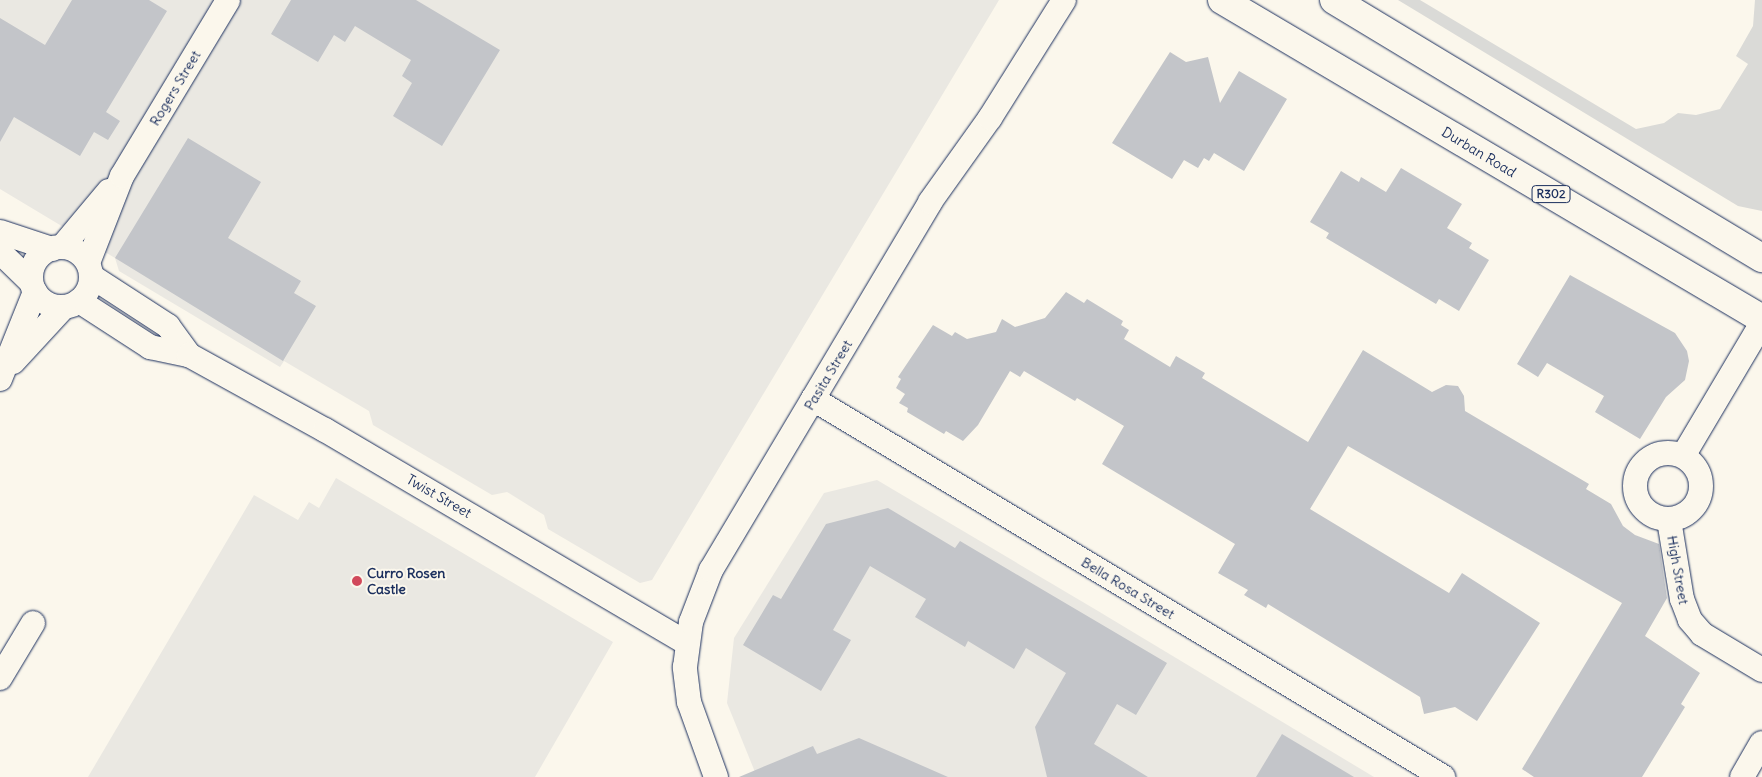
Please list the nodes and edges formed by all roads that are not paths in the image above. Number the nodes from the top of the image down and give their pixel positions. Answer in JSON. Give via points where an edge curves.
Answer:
{"nodes":[{"id":1,"x":228,"y":0,"type":"edge"},
{"id":2,"x":1064,"y":0,"type":"edge"},
{"id":3,"x":1222,"y":0,"type":"edge"},
{"id":4,"x":1334,"y":0,"type":"edge"},
{"id":5,"x":122,"y":176,"type":"junction"},
{"id":6,"x":0,"y":232,"type":"edge"},
{"id":7,"x":57,"y":248,"type":"junction"},
{"id":8,"x":0,"y":252,"type":"edge"},
{"id":9,"x":1762,"y":258,"type":"edge"},
{"id":10,"x":89,"y":270,"type":"junction"},
{"id":11,"x":33,"y":287,"type":"junction"},
{"id":12,"x":72,"y":304,"type":"junction"},
{"id":13,"x":1762,"y":319,"type":"edge"},
{"id":14,"x":1762,"y":323,"type":"edge"},
{"id":15,"x":189,"y":355,"type":"junction"},
{"id":16,"x":3,"y":375,"type":"edge"},
{"id":17,"x":813,"y":399,"type":"junction"},
{"id":18,"x":1683,"y":456,"type":"junction"},
{"id":19,"x":1669,"y":520,"type":"junction"},
{"id":20,"x":33,"y":623,"type":"dead end"},
{"id":21,"x":686,"y":643,"type":"junction"},
{"id":22,"x":1762,"y":670,"type":"edge"},
{"id":23,"x":0,"y":678,"type":"edge"},
{"id":24,"x":1762,"y":743,"type":"edge"},
{"id":25,"x":716,"y":777,"type":"edge"},
{"id":26,"x":1443,"y":777,"type":"edge"},
{"id":27,"x":1742,"y":777,"type":"edge"}],
"edges":[{"from":1,"to":5,"type":"street","name":"Rogers Street"},
{"from":2,"to":17,"type":"street","name":"Pasita Street","via":[[990,118],[930,202]]},
{"from":3,"to":13,"type":"main road","name":"Durban Road","number":"R302"},
{"from":4,"to":9,"type":"main road"},
{"from":5,"to":7,"type":"street","name":"Rogers Street"},
{"from":5,"to":10,"type":"street","name":"Rogers Street"},
{"from":6,"to":7,"type":"street"},
{"from":7,"to":10,"type":"street","via":[[77,252]]},
{"from":7,"to":11,"type":"street","via":[[33,265]]},
{"from":8,"to":11,"type":"street"},
{"from":10,"to":12,"type":"street","via":[[88,290]]},
{"from":10,"to":15,"type":"street","name":"Twist Street","via":[[168,326]]},
{"from":11,"to":12,"type":"street","via":[[47,304]]},
{"from":11,"to":16,"type":"street"},
{"from":12,"to":15,"type":"street","name":"Twist Street","via":[[150,347]]},
{"from":12,"to":16,"type":"street"},
{"from":14,"to":18,"type":"street"},
{"from":15,"to":21,"type":"street","name":"Twist Street","via":[[325,430]]},
{"from":17,"to":21,"type":"street","name":"Pasita Street","via":[[712,570],[697,602]]},
{"from":17,"to":26,"type":"street","name":"Bella Rosa Street"},
{"from":18,"to":19,"type":"street","via":[[1697,470],[1702,488],[1700,498],[1688,514]]},
{"from":18,"to":19,"type":"street","via":[[1655,455],[1640,468],[1635,483],[1641,506],[1653,517]]},
{"from":19,"to":22,"type":"street","name":"High Street","via":[[1682,599],[1690,620],[1702,634]]},
{"from":20,"to":23,"type":"street"},
{"from":21,"to":25,"type":"street","name":"Pasita Street","via":[[689,702]]},
{"from":24,"to":27,"type":"street"}]}
